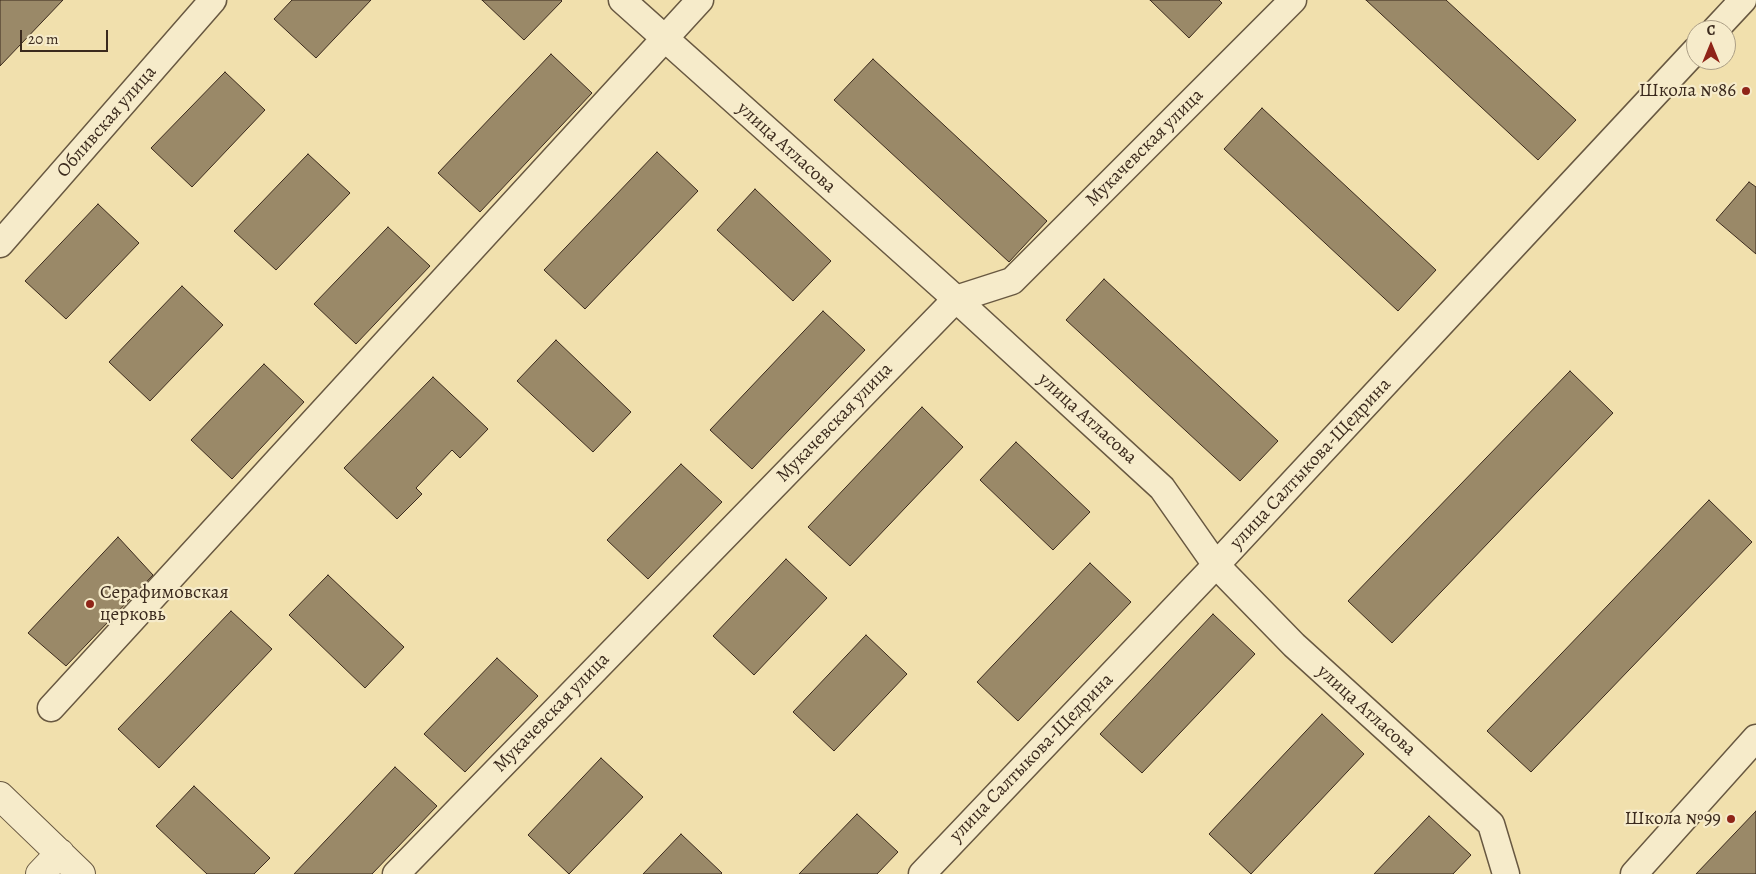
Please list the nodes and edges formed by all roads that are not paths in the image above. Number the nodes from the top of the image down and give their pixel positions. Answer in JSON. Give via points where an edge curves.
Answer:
{"nodes":[{"id":1,"x":213,"y":0,"type":"edge"},
{"id":2,"x":622,"y":0,"type":"edge"},
{"id":3,"x":700,"y":0,"type":"edge"},
{"id":4,"x":1293,"y":0,"type":"edge"},
{"id":5,"x":1743,"y":0,"type":"edge"},
{"id":6,"x":1724,"y":20,"type":"edge"},
{"id":7,"x":664,"y":39,"type":"junction"},
{"id":8,"x":1686,"y":61,"type":"edge"},
{"id":9,"x":0,"y":244,"type":"edge"},
{"id":10,"x":956,"y":300,"type":"junction"},
{"id":11,"x":1216,"y":566,"type":"junction"},
{"id":12,"x":51,"y":708,"type":"dead end"},
{"id":13,"x":1756,"y":738,"type":"edge"},
{"id":14,"x":0,"y":796,"type":"edge"},
{"id":15,"x":60,"y":853,"type":"junction"},
{"id":16,"x":40,"y":874,"type":"edge"},
{"id":17,"x":81,"y":874,"type":"edge"},
{"id":18,"x":396,"y":874,"type":"edge"},
{"id":19,"x":922,"y":874,"type":"edge"},
{"id":20,"x":1506,"y":874,"type":"edge"},
{"id":21,"x":1634,"y":874,"type":"edge"}],
"edges":[{"from":1,"to":9,"type":"street","name":"Обливская улица"},
{"from":2,"to":7,"type":"street","name":"улица Атласова"},
{"from":3,"to":7,"type":"street"},
{"from":4,"to":10,"type":"street","name":"Мукачевская улица","via":[[1012,281]]},
{"from":5,"to":6,"type":"street"},
{"from":7,"to":10,"type":"street","name":"улица Атласова"},
{"from":7,"to":12,"type":"street"},
{"from":8,"to":11,"type":"street","name":"улица Салтыкова-Щедрина"},
{"from":10,"to":11,"type":"street","name":"улица Атласова","via":[[1162,488]]},
{"from":10,"to":18,"type":"street","name":"Мукачевская улица"},
{"from":11,"to":19,"type":"street","name":"улица Салтыкова-Щедрина"},
{"from":11,"to":20,"type":"street","name":"улица Атласова","via":[[1294,645],[1491,824]]},
{"from":13,"to":21,"type":"street"},
{"from":14,"to":15,"type":"street"},
{"from":15,"to":16,"type":"street"},
{"from":15,"to":17,"type":"street"}]}
